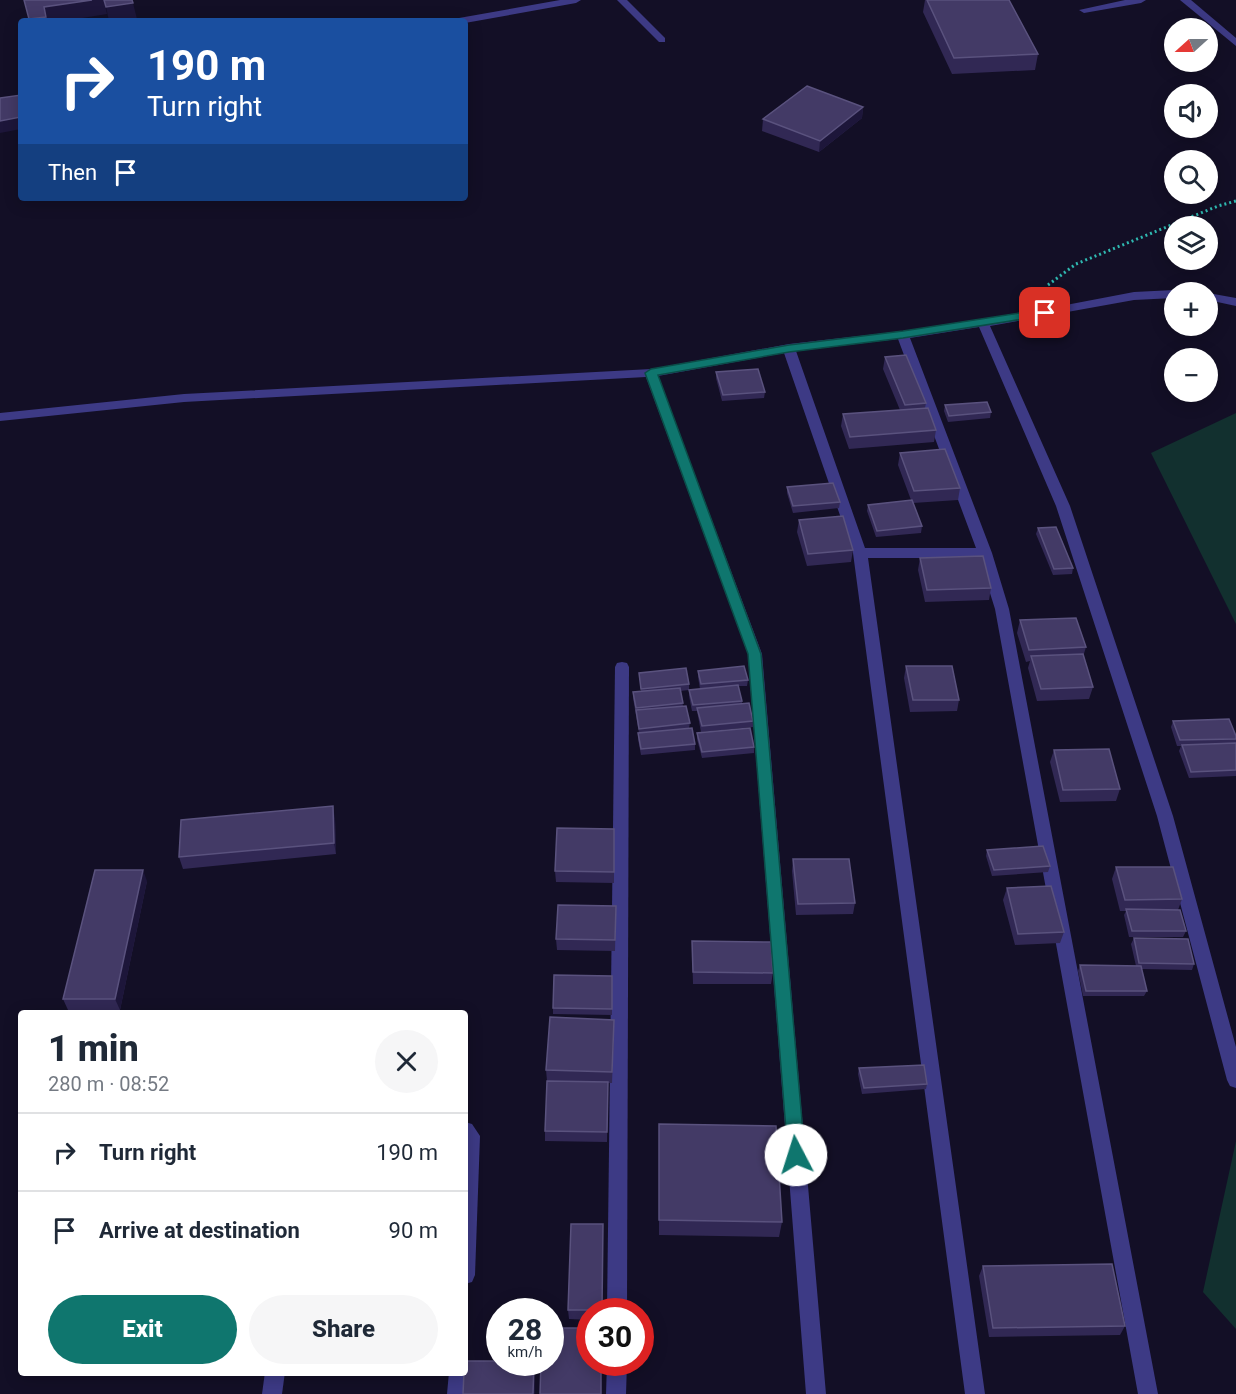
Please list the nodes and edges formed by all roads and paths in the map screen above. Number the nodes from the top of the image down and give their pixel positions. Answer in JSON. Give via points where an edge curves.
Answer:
{"nodes":[{"id":1,"x":576,"y":0,"type":"edge"},
{"id":2,"x":622,"y":0,"type":"edge"},
{"id":3,"x":1141,"y":0,"type":"edge"},
{"id":4,"x":1185,"y":0,"type":"edge"},
{"id":5,"x":1084,"y":10,"type":"dead end"},
{"id":6,"x":468,"y":19,"type":"edge"},
{"id":7,"x":662,"y":40,"type":"dead end"},
{"id":8,"x":1236,"y":42,"type":"edge"},
{"id":9,"x":1236,"y":201,"type":"edge"},
{"id":10,"x":1164,"y":294,"type":"edge"},
{"id":11,"x":1218,"y":299,"type":"edge"},
{"id":12,"x":1236,"y":302,"type":"edge"},
{"id":13,"x":1045,"y":313,"type":"junction"},
{"id":14,"x":983,"y":323,"type":"junction"},
{"id":15,"x":903,"y":335,"type":"junction"},
{"id":16,"x":789,"y":348,"type":"junction"},
{"id":17,"x":651,"y":373,"type":"junction"},
{"id":18,"x":0,"y":417,"type":"edge"},
{"id":19,"x":860,"y":553,"type":"junction"},
{"id":20,"x":985,"y":553,"type":"junction"},
{"id":21,"x":622,"y":667,"type":"dead end"},
{"id":22,"x":1236,"y":1080,"type":"edge"},
{"id":23,"x":468,"y":1133,"type":"edge"},
{"id":24,"x":468,"y":1206,"type":"edge"},
{"id":25,"x":617,"y":1298,"type":"edge"},
{"id":26,"x":275,"y":1376,"type":"edge"},
{"id":27,"x":459,"y":1376,"type":"edge"},
{"id":28,"x":617,"y":1376,"type":"edge"},
{"id":29,"x":273,"y":1394,"type":"edge"},
{"id":30,"x":457,"y":1394,"type":"edge"},
{"id":31,"x":616,"y":1394,"type":"edge"},
{"id":32,"x":816,"y":1394,"type":"edge"},
{"id":33,"x":975,"y":1394,"type":"edge"},
{"id":34,"x":1148,"y":1394,"type":"edge"}],
"edges":[{"from":1,"to":6,"type":"street"},
{"from":2,"to":7,"type":"street"},
{"from":3,"to":5,"type":"street"},
{"from":4,"to":8,"type":"street"},
{"from":9,"to":13,"type":"path","via":[[1076,264],[1048,285]]},
{"from":10,"to":13,"type":"street","via":[[1134,296]]},
{"from":11,"to":12,"type":"street"},
{"from":13,"to":14,"type":"street"},
{"from":14,"to":15,"type":"street"},
{"from":14,"to":22,"type":"street","via":[[1063,506],[1165,816]]},
{"from":15,"to":16,"type":"street"},
{"from":15,"to":20,"type":"street"},
{"from":16,"to":17,"type":"street"},
{"from":16,"to":19,"type":"street"},
{"from":17,"to":18,"type":"street","via":[[184,398]]},
{"from":17,"to":32,"type":"street","via":[[755,654]]},
{"from":19,"to":20,"type":"street"},
{"from":19,"to":33,"type":"street"},
{"from":20,"to":34,"type":"street","via":[[1002,609]]},
{"from":21,"to":25,"type":"street"},
{"from":23,"to":24,"type":"street"},
{"from":26,"to":29,"type":"street"},
{"from":27,"to":30,"type":"street"},
{"from":28,"to":31,"type":"street"}]}
